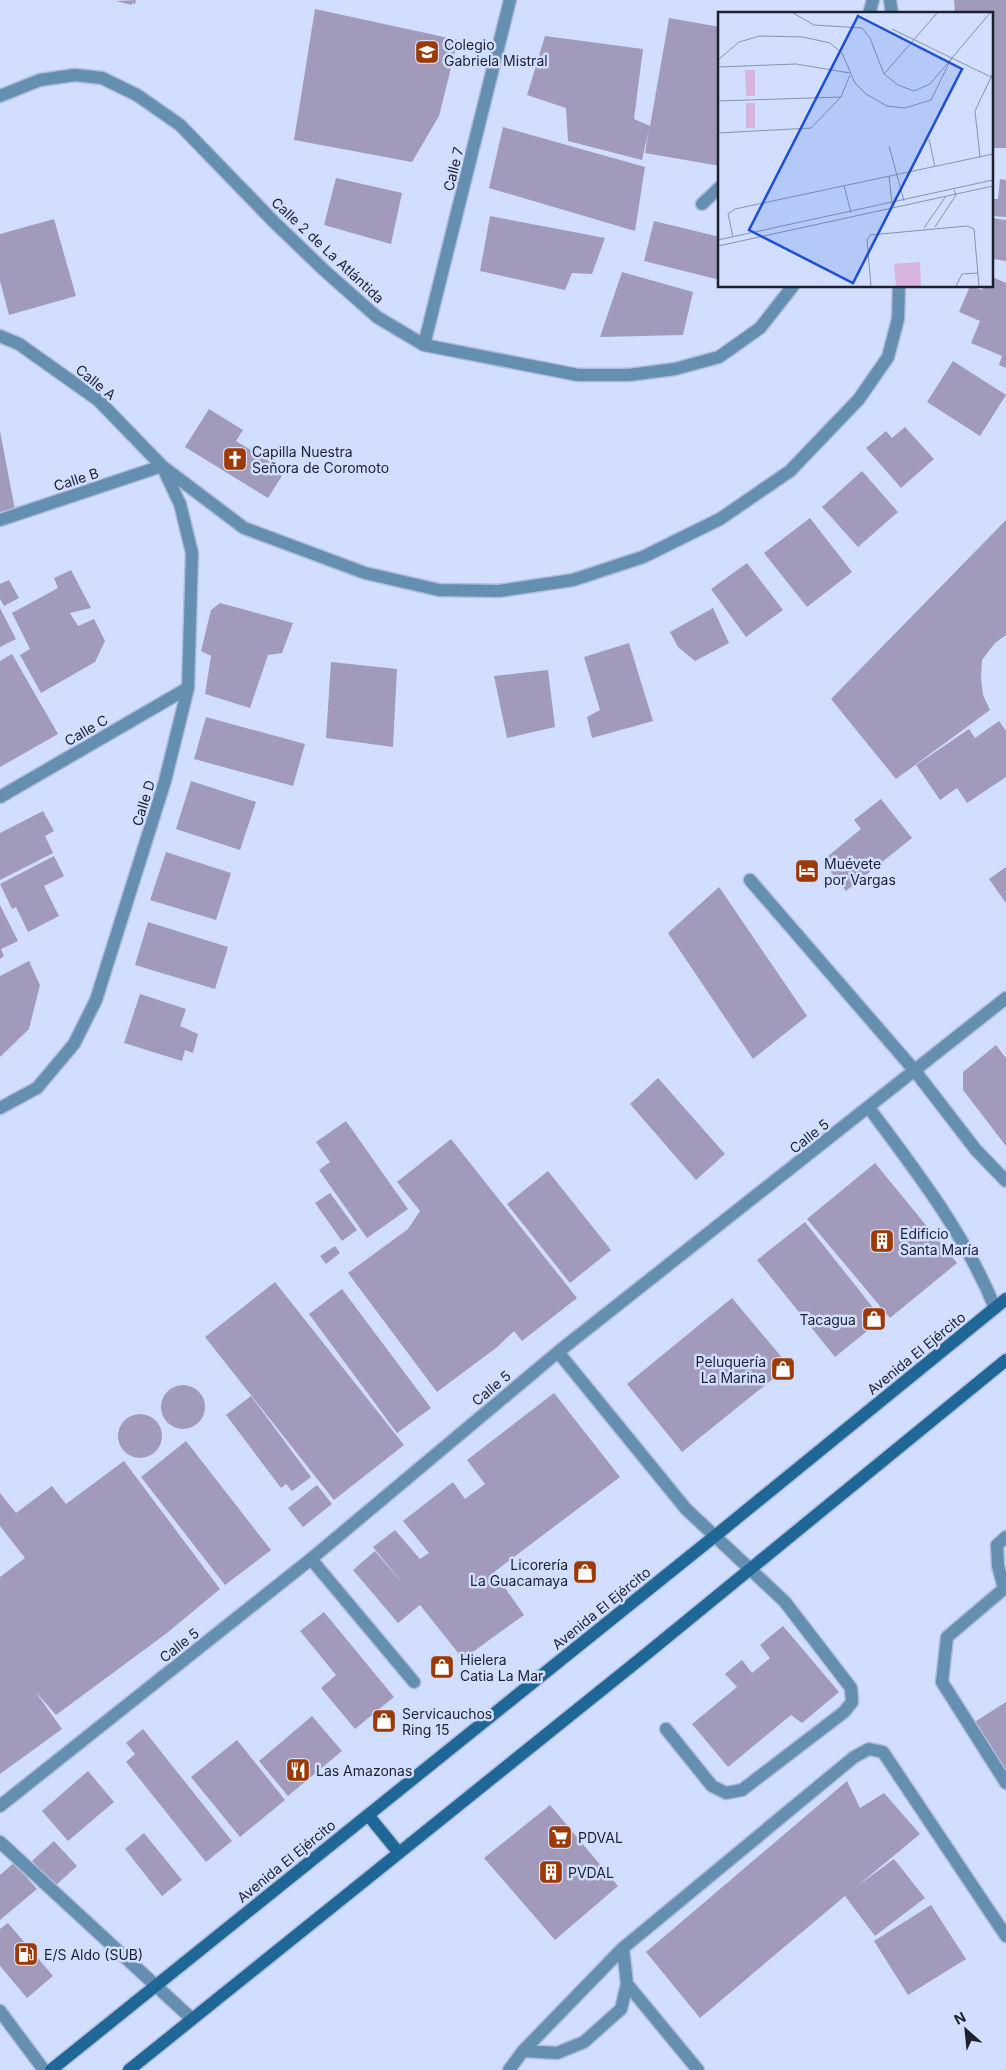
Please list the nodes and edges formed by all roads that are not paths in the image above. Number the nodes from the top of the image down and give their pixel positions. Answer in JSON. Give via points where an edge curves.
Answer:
{"nodes":[{"id":1,"x":510,"y":0,"type":"edge"},
{"id":2,"x":0,"y":96,"type":"edge"},
{"id":3,"x":718,"y":189,"type":"edge"},
{"id":4,"x":702,"y":204,"type":"dead end"},
{"id":5,"x":791,"y":288,"type":"edge"},
{"id":6,"x":899,"y":288,"type":"edge"},
{"id":7,"x":0,"y":336,"type":"edge"},
{"id":8,"x":424,"y":345,"type":"junction"},
{"id":9,"x":162,"y":466,"type":"junction"},
{"id":10,"x":0,"y":520,"type":"edge"},
{"id":11,"x":188,"y":688,"type":"junction"},
{"id":12,"x":0,"y":797,"type":"edge"},
{"id":13,"x":750,"y":880,"type":"dead end"},
{"id":14,"x":1006,"y":998,"type":"edge"},
{"id":15,"x":915,"y":1071,"type":"junction"},
{"id":16,"x":0,"y":1108,"type":"edge"},
{"id":17,"x":869,"y":1108,"type":"junction"},
{"id":18,"x":1006,"y":1181,"type":"edge"},
{"id":19,"x":1006,"y":1299,"type":"edge"},
{"id":20,"x":995,"y":1308,"type":"junction"},
{"id":21,"x":558,"y":1352,"type":"junction"},
{"id":22,"x":1006,"y":1360,"type":"edge"},
{"id":23,"x":715,"y":1536,"type":"junction"},
{"id":24,"x":1006,"y":1537,"type":"edge"},
{"id":25,"x":311,"y":1559,"type":"junction"},
{"id":26,"x":750,"y":1569,"type":"junction"},
{"id":27,"x":1005,"y":1588,"type":"edge"},
{"id":28,"x":414,"y":1682,"type":"dead end"},
{"id":29,"x":666,"y":1729,"type":"dead end"},
{"id":30,"x":1006,"y":1783,"type":"edge"},
{"id":31,"x":0,"y":1806,"type":"edge"},
{"id":32,"x":368,"y":1814,"type":"junction"},
{"id":33,"x":0,"y":1842,"type":"edge"},
{"id":34,"x":399,"y":1853,"type":"junction"},
{"id":35,"x":1006,"y":1936,"type":"edge"},
{"id":36,"x":624,"y":1948,"type":"junction"},
{"id":37,"x":627,"y":1984,"type":"junction"},
{"id":38,"x":155,"y":1986,"type":"junction"},
{"id":39,"x":0,"y":2011,"type":"edge"},
{"id":40,"x":192,"y":2019,"type":"junction"},
{"id":41,"x":523,"y":2051,"type":"junction"},
{"id":42,"x":44,"y":2070,"type":"edge"},
{"id":43,"x":51,"y":2070,"type":"edge"},
{"id":44,"x":129,"y":2070,"type":"edge"},
{"id":45,"x":509,"y":2070,"type":"edge"},
{"id":46,"x":698,"y":2070,"type":"edge"}],
"edges":[{"from":1,"to":8,"type":"street","name":"Calle 7"},
{"from":2,"to":8,"type":"street","name":"Calle 2 de La Atlántida","via":[[40,80],[75,75],[102,78],[137,95],[180,125],[274,222],[370,311]]},
{"from":3,"to":4,"type":"street"},
{"from":5,"to":8,"type":"street","name":"Calle 2 de La Atlántida","via":[[760,328],[719,357],[675,369],[629,375],[578,375]]},
{"from":6,"to":9,"type":"street","via":[[898,319],[888,357],[859,399],[790,471],[720,519],[643,557],[573,580],[499,591],[439,590],[365,573],[244,528]]},
{"from":7,"to":9,"type":"street","name":"Calle A","via":[[19,344],[98,400]]},
{"from":9,"to":10,"type":"street","name":"Calle B"},
{"from":9,"to":11,"type":"street","name":"Calle D","via":[[180,504],[192,553]]},
{"from":11,"to":12,"type":"street","name":"Calle C"},
{"from":11,"to":16,"type":"street","name":"Calle D","via":[[165,781],[96,1000],[74,1044],[37,1088]]},
{"from":13,"to":15,"type":"street"},
{"from":14,"to":15,"type":"street","name":"Calle 5"},
{"from":15,"to":17,"type":"street","name":"Calle 5"},
{"from":15,"to":18,"type":"street","via":[[976,1150]]},
{"from":17,"to":20,"type":"street","via":[[926,1185],[969,1251]]},
{"from":17,"to":21,"type":"street","name":"Calle 5"},
{"from":19,"to":20,"type":"main road","name":"Avenida El Ejército"},
{"from":20,"to":23,"type":"main road","name":"Avenida El Ejército"},
{"from":21,"to":23,"type":"street","via":[[686,1509]]},
{"from":21,"to":25,"type":"street","name":"Calle 5"},
{"from":22,"to":26,"type":"main road"},
{"from":23,"to":26,"type":"street"},
{"from":23,"to":32,"type":"main road","name":"Avenida El Ejército"},
{"from":24,"to":27,"type":"street","via":[[997,1545],[998,1566]]},
{"from":25,"to":28,"type":"street"},
{"from":25,"to":31,"type":"street","name":"Calle 5"},
{"from":26,"to":29,"type":"street","via":[[785,1602],[851,1688],[852,1702],[844,1712],[742,1790],[726,1792],[712,1786]]},
{"from":26,"to":34,"type":"main road"},
{"from":27,"to":30,"type":"street","via":[[947,1637],[942,1682]]},
{"from":32,"to":34,"type":"main road"},
{"from":32,"to":38,"type":"main road","name":"Avenida El Ejército"},
{"from":33,"to":38,"type":"street"},
{"from":34,"to":40,"type":"main road"},
{"from":35,"to":36,"type":"street","via":[[882,1752],[869,1749],[854,1757]]},
{"from":36,"to":37,"type":"street"},
{"from":36,"to":41,"type":"street"},
{"from":37,"to":41,"type":"street","via":[[621,2009],[584,2042],[557,2053]]},
{"from":37,"to":46,"type":"street"},
{"from":38,"to":40,"type":"street"},
{"from":38,"to":43,"type":"main road","name":"Avenida El Ejército"},
{"from":39,"to":42,"type":"street"},
{"from":40,"to":44,"type":"main road"},
{"from":41,"to":45,"type":"street"}]}
